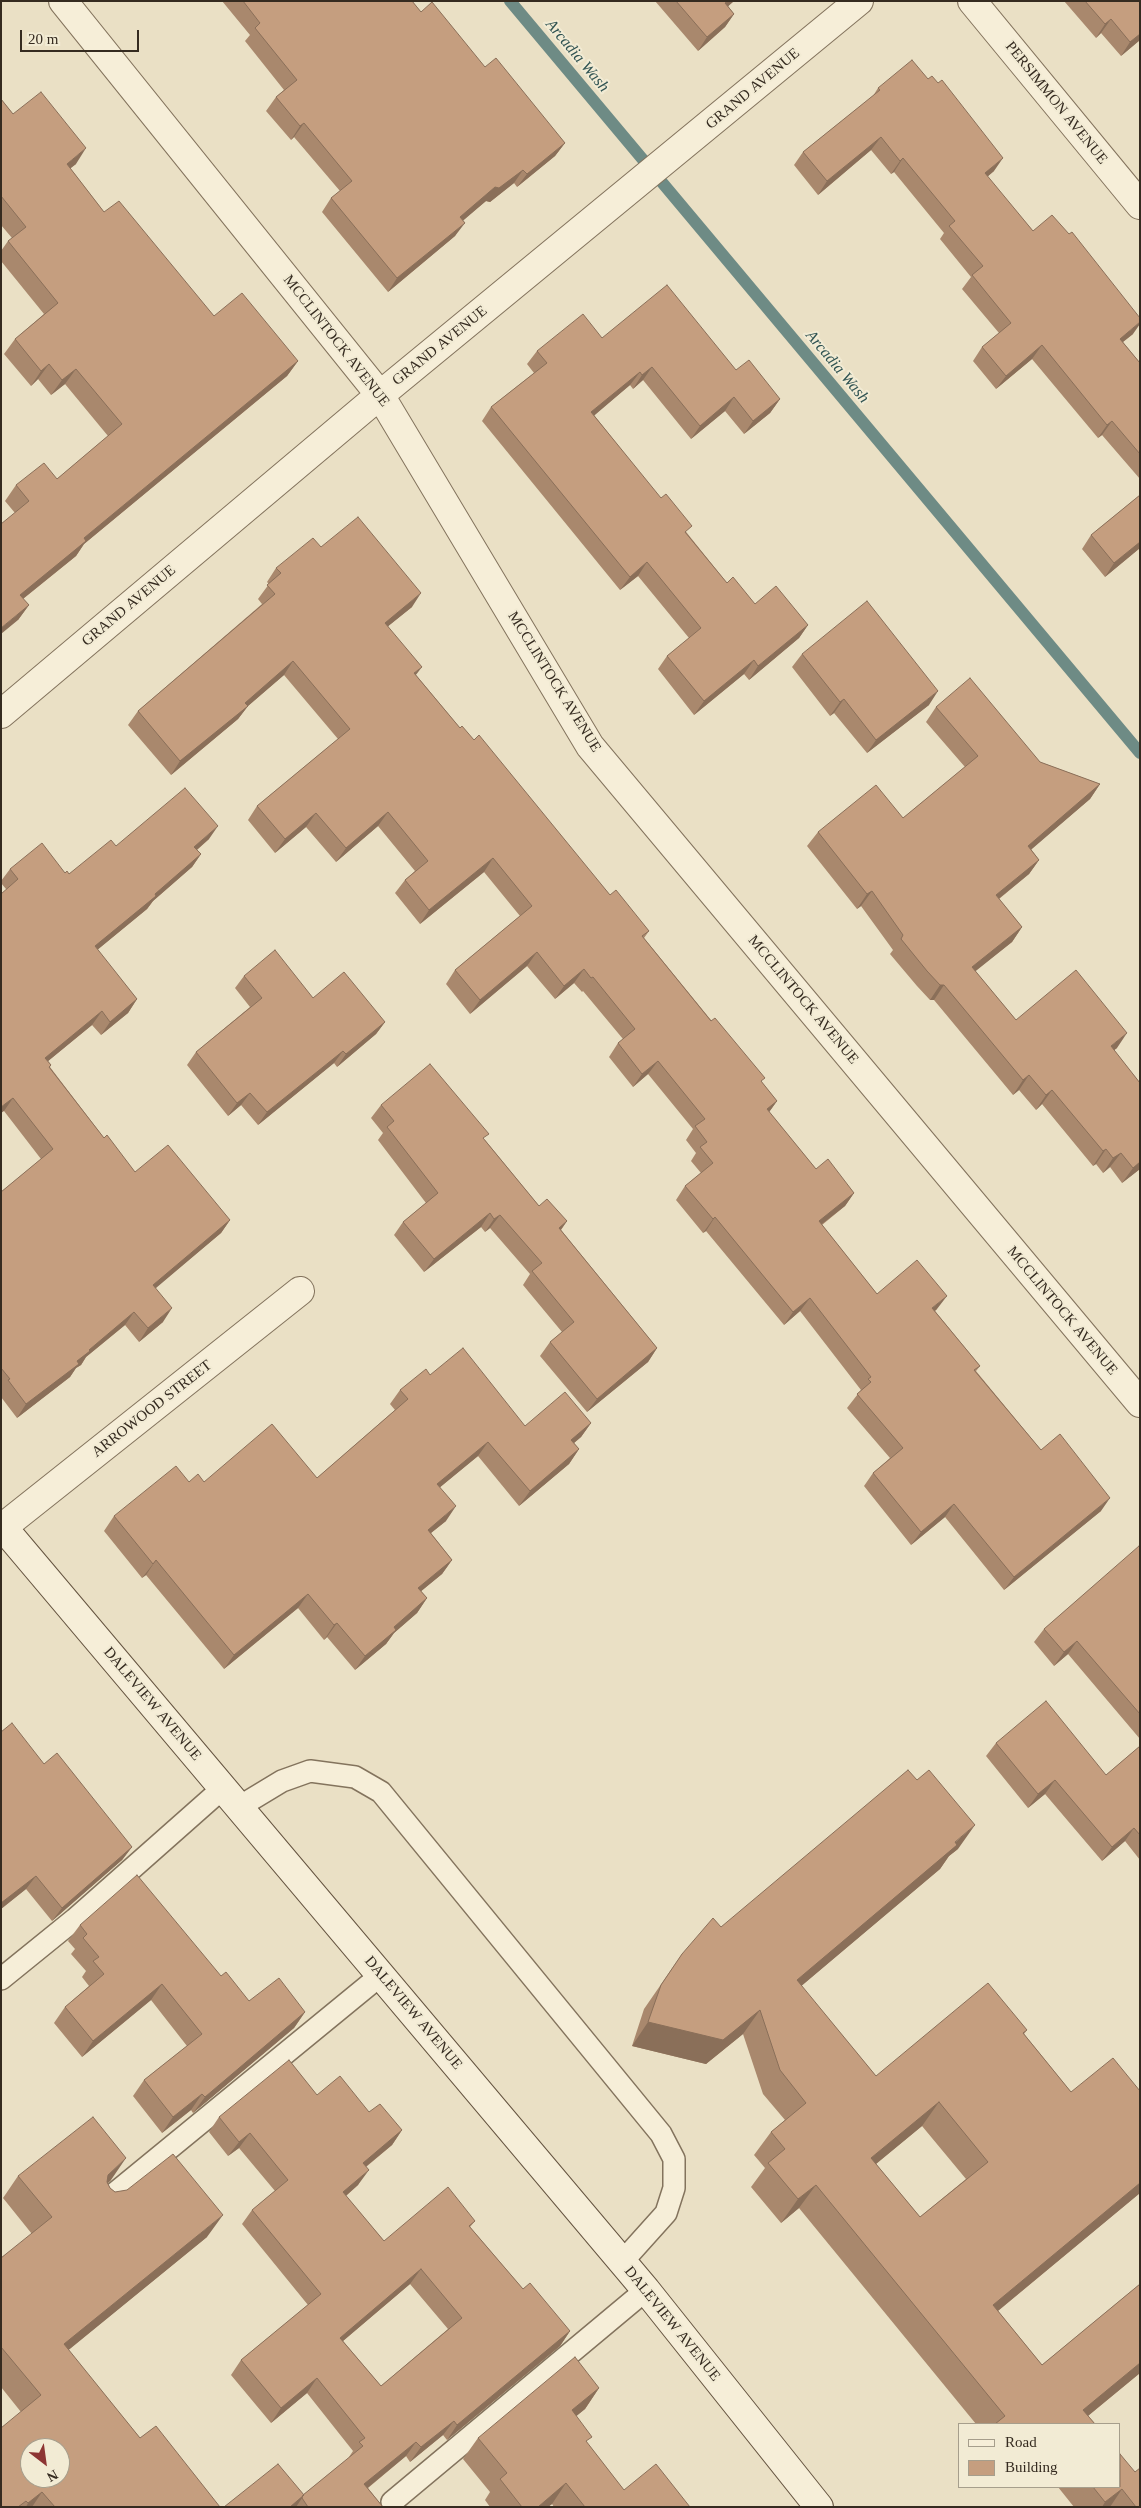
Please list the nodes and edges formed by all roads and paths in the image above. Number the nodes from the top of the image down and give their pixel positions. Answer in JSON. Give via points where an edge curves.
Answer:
{"nodes":[{"id":1,"x":63,"y":1,"type":"edge"},
{"id":2,"x":859,"y":1,"type":"edge"},
{"id":3,"x":972,"y":1,"type":"edge"},
{"id":4,"x":1140,"y":205,"type":"edge"},
{"id":5,"x":380,"y":395,"type":"junction"},
{"id":6,"x":1,"y":714,"type":"edge"},
{"id":7,"x":300,"y":1291,"type":"dead end"},
{"id":8,"x":1140,"y":1403,"type":"edge"},
{"id":9,"x":2,"y":1526,"type":"edge"},
{"id":10,"x":231,"y":1797,"type":"junction"},
{"id":11,"x":381,"y":1975,"type":"junction"},
{"id":12,"x":1,"y":1979,"type":"edge"},
{"id":13,"x":104,"y":2202,"type":"edge"},
{"id":14,"x":622,"y":2262,"type":"junction"},
{"id":15,"x":646,"y":2290,"type":"junction"},
{"id":16,"x":392,"y":2502,"type":"dead end"},
{"id":17,"x":819,"y":2507,"type":"edge"}],
"edges":[{"from":1,"to":5,"type":"street","name":"MCCLINTOCK AVENUE"},
{"from":2,"to":5,"type":"street","name":"GRAND AVENUE"},
{"from":3,"to":4,"type":"street","name":"PERSIMMON AVENUE"},
{"from":5,"to":6,"type":"street","name":"GRAND AVENUE"},
{"from":5,"to":8,"type":"street","name":"MCCLINTOCK AVENUE","via":[[590,746]]},
{"from":7,"to":9,"type":"street","name":"ARROWOOD STREET"},
{"from":9,"to":10,"type":"street","name":"DALEVIEW AVENUE"},
{"from":10,"to":11,"type":"street","name":"DALEVIEW AVENUE"},
{"from":10,"to":12,"type":"lane"},
{"from":10,"to":14,"type":"lane","via":[[310,1771],[355,1777],[381,1792],[661,2134],[674,2159],[674,2188],[666,2213]]},
{"from":11,"to":13,"type":"lane"},
{"from":11,"to":14,"type":"street","name":"DALEVIEW AVENUE"},
{"from":14,"to":15,"type":"street","name":"DALEVIEW AVENUE"},
{"from":15,"to":16,"type":"lane"},
{"from":15,"to":17,"type":"street","name":"DALEVIEW AVENUE"}]}
